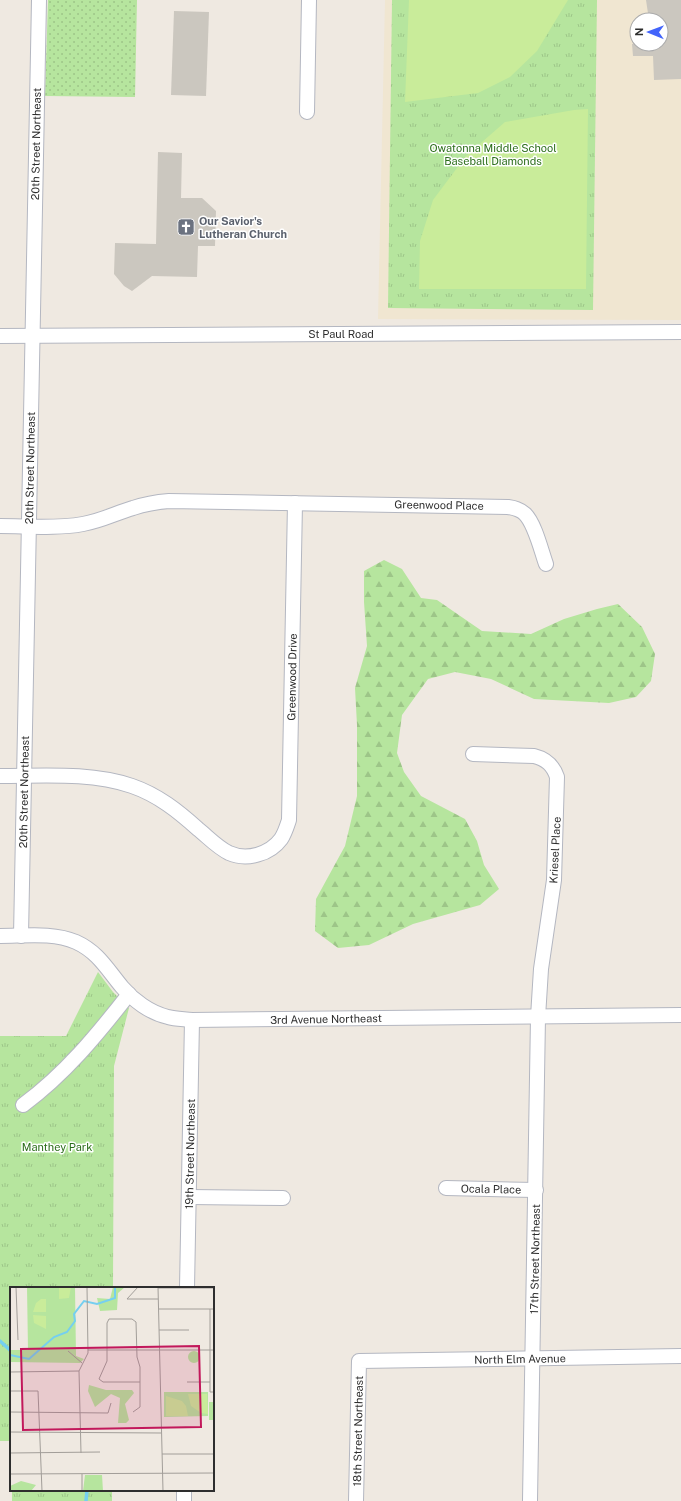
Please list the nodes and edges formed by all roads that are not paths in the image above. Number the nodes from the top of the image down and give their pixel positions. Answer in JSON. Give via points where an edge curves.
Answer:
{"nodes":[{"id":1,"x":39,"y":0,"type":"edge"},
{"id":2,"x":309,"y":0,"type":"edge"},
{"id":3,"x":307,"y":112,"type":"dead end"},
{"id":4,"x":681,"y":332,"type":"edge"},
{"id":5,"x":0,"y":336,"type":"edge"},
{"id":6,"x":32,"y":336,"type":"junction"},
{"id":7,"x":295,"y":503,"type":"junction"},
{"id":8,"x":0,"y":526,"type":"edge"},
{"id":9,"x":29,"y":526,"type":"junction"},
{"id":10,"x":546,"y":564,"type":"dead end"},
{"id":11,"x":473,"y":754,"type":"dead end"},
{"id":12,"x":0,"y":776,"type":"edge"},
{"id":13,"x":24,"y":776,"type":"junction"},
{"id":14,"x":0,"y":936,"type":"edge"},
{"id":15,"x":22,"y":936,"type":"junction"},
{"id":16,"x":130,"y":994,"type":"junction"},
{"id":17,"x":681,"y":1015,"type":"edge"},
{"id":18,"x":538,"y":1017,"type":"junction"},
{"id":19,"x":192,"y":1020,"type":"junction"},
{"id":20,"x":23,"y":1106,"type":"dead end"},
{"id":21,"x":446,"y":1188,"type":"dead end"},
{"id":22,"x":536,"y":1190,"type":"junction"},
{"id":23,"x":189,"y":1197,"type":"junction"},
{"id":24,"x":283,"y":1198,"type":"dead end"},
{"id":25,"x":188,"y":1287,"type":"edge"},
{"id":26,"x":681,"y":1356,"type":"edge"},
{"id":27,"x":533,"y":1358,"type":"junction"},
{"id":28,"x":359,"y":1361,"type":"joint"},
{"id":29,"x":356,"y":1501,"type":"edge"},
{"id":30,"x":530,"y":1501,"type":"edge"}],
"edges":[{"from":1,"to":6,"type":"street","name":"20th Street Northeast"},
{"from":2,"to":3,"type":"street"},
{"from":4,"to":6,"type":"street","name":"St Paul Road"},
{"from":5,"to":6,"type":"street","name":"St Paul Road"},
{"from":6,"to":9,"type":"street","name":"20th Street Northeast"},
{"from":7,"to":9,"type":"street","via":[[169,501],[150,503],[83,524]]},
{"from":7,"to":10,"type":"street","name":"Greenwood Place","via":[[516,508],[530,520]]},
{"from":7,"to":13,"type":"street","name":"Greenwood Drive","via":[[289,820],[284,834],[274,847],[252,856],[229,853],[169,805],[151,794],[118,782],[84,777]]},
{"from":8,"to":9,"type":"street"},
{"from":9,"to":13,"type":"street","name":"20th Street Northeast"},
{"from":11,"to":18,"type":"street","name":"Kriesel Place","via":[[542,758],[550,763],[557,777],[554,880],[541,968]]},
{"from":12,"to":13,"type":"street","name":"Greenwood Drive"},
{"from":13,"to":15,"type":"street","name":"20th Street Northeast"},
{"from":14,"to":15,"type":"street","name":"3rd Avenue Northeast"},
{"from":15,"to":16,"type":"street","name":"3rd Avenue Northeast","via":[[60,937],[76,942],[103,961]]},
{"from":16,"to":19,"type":"street","name":"3rd Avenue Northeast","via":[[153,1011],[168,1017]]},
{"from":16,"to":20,"type":"street","via":[[91,1042],[45,1089]]},
{"from":17,"to":18,"type":"street","name":"3rd Avenue Northeast"},
{"from":18,"to":19,"type":"street","name":"3rd Avenue Northeast"},
{"from":18,"to":22,"type":"street","name":"17th Street Northeast"},
{"from":19,"to":23,"type":"street","name":"19th Street Northeast"},
{"from":21,"to":22,"type":"street","name":"Ocala Place"},
{"from":22,"to":27,"type":"street","name":"17th Street Northeast"},
{"from":23,"to":24,"type":"street"},
{"from":23,"to":25,"type":"street","name":"19th Street Northeast"},
{"from":26,"to":27,"type":"street","name":"North Elm Avenue"},
{"from":27,"to":28,"type":"street","name":"North Elm Avenue"},
{"from":27,"to":30,"type":"street","name":"17th Street Northeast"},
{"from":28,"to":29,"type":"street","name":"18th Street Northeast"}]}
